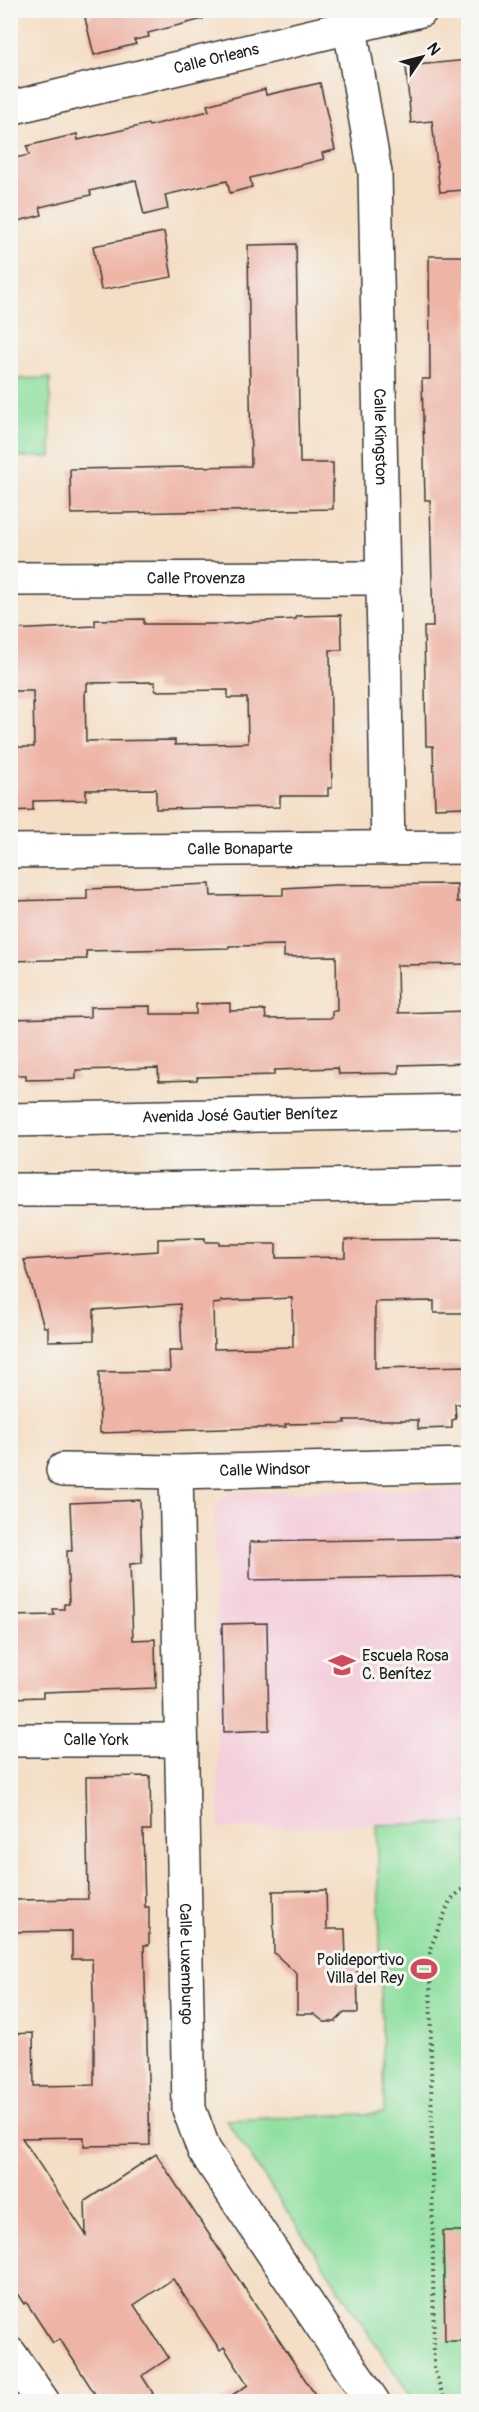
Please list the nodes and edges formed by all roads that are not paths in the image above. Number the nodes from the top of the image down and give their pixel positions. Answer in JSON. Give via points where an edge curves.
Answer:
{"nodes":[{"id":1,"x":422,"y":10,"type":"edge"},
{"id":2,"x":350,"y":28,"type":"junction"},
{"id":3,"x":10,"y":108,"type":"edge"},
{"id":4,"x":383,"y":578,"type":"junction"},
{"id":5,"x":10,"y":579,"type":"edge"},
{"id":6,"x":468,"y":847,"type":"edge"},
{"id":7,"x":388,"y":848,"type":"junction"},
{"id":8,"x":10,"y":851,"type":"edge"},
{"id":9,"x":468,"y":1111,"type":"edge"},
{"id":10,"x":10,"y":1120,"type":"edge"},
{"id":11,"x":468,"y":1183,"type":"edge"},
{"id":12,"x":10,"y":1190,"type":"edge"},
{"id":13,"x":96,"y":1190,"type":"junction"},
{"id":14,"x":10,"y":1203,"type":"edge"},
{"id":15,"x":468,"y":1465,"type":"edge"},
{"id":16,"x":63,"y":1470,"type":"dead end"},
{"id":17,"x":176,"y":1472,"type":"junction"},
{"id":18,"x":10,"y":1740,"type":"edge"},
{"id":19,"x":180,"y":1740,"type":"junction"},
{"id":20,"x":10,"y":2354,"type":"edge"},
{"id":21,"x":42,"y":2402,"type":"edge"},
{"id":22,"x":373,"y":2402,"type":"edge"}],
"edges":[{"from":1,"to":2,"type":"street","name":"Calle Orleans"},
{"from":2,"to":3,"type":"street","name":"Calle Orleans"},
{"from":2,"to":4,"type":"street","name":"Calle Kingston","via":[[375,173]]},
{"from":4,"to":5,"type":"street","name":"Calle Provenza"},
{"from":4,"to":7,"type":"street","name":"Calle Kingston"},
{"from":6,"to":7,"type":"street","name":"Calle Bonaparte"},
{"from":7,"to":8,"type":"street","name":"Calle Bonaparte"},
{"from":9,"to":10,"type":"street","name":"Avenida José Gautier Benítez"},
{"from":11,"to":13,"type":"street"},
{"from":12,"to":13,"type":"street"},
{"from":13,"to":14,"type":"street"},
{"from":15,"to":17,"type":"street","name":"Calle Windsor"},
{"from":16,"to":17,"type":"street","name":"Calle Windsor"},
{"from":17,"to":19,"type":"street","name":"Calle Luxemburgo"},
{"from":18,"to":19,"type":"street","name":"Calle York"},
{"from":19,"to":22,"type":"street","name":"Calle Luxemburgo","via":[[189,2109],[204,2151]]},
{"from":20,"to":21,"type":"street"}]}
